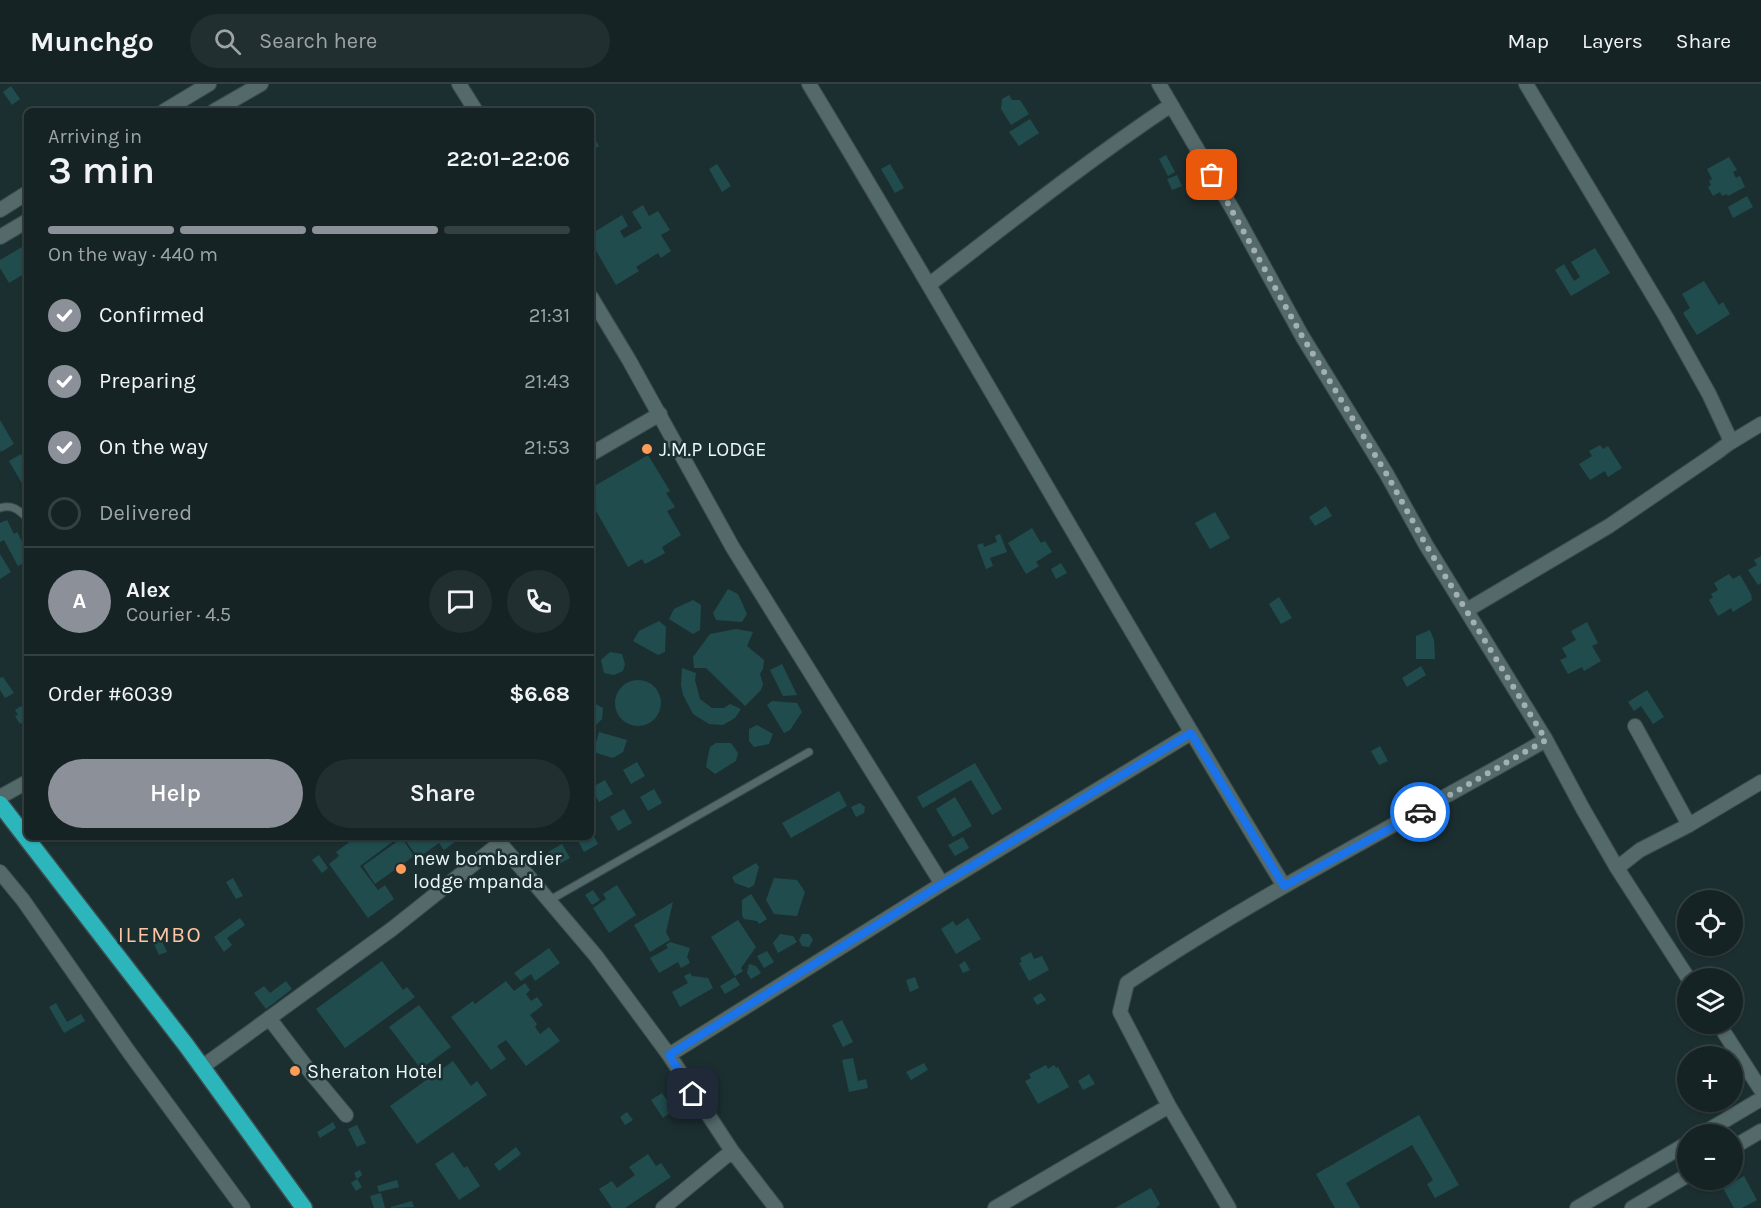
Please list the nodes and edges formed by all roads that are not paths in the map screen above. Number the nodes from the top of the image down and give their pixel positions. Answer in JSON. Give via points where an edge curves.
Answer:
{"nodes":[{"id":1,"x":209,"y":84,"type":"edge"},
{"id":2,"x":261,"y":84,"type":"edge"},
{"id":3,"x":459,"y":84,"type":"edge"},
{"id":4,"x":809,"y":84,"type":"edge"},
{"id":5,"x":1159,"y":84,"type":"edge"},
{"id":6,"x":1526,"y":84,"type":"edge"},
{"id":7,"x":1171,"y":105,"type":"junction"},
{"id":8,"x":169,"y":108,"type":"edge"},
{"id":9,"x":219,"y":108,"type":"edge"},
{"id":10,"x":474,"y":108,"type":"edge"},
{"id":11,"x":24,"y":195,"type":"edge"},
{"id":12,"x":0,"y":210,"type":"edge"},
{"id":13,"x":24,"y":223,"type":"edge"},
{"id":14,"x":0,"y":237,"type":"edge"},
{"id":15,"x":930,"y":284,"type":"junction"},
{"id":16,"x":594,"y":302,"type":"edge"},
{"id":17,"x":660,"y":414,"type":"junction"},
{"id":18,"x":1761,"y":423,"type":"edge"},
{"id":19,"x":1728,"y":444,"type":"junction"},
{"id":20,"x":594,"y":452,"type":"edge"},
{"id":21,"x":0,"y":508,"type":"edge"},
{"id":22,"x":24,"y":515,"type":"edge"},
{"id":23,"x":1467,"y":610,"type":"junction"},
{"id":24,"x":1635,"y":726,"type":"dead end"},
{"id":25,"x":1191,"y":733,"type":"junction"},
{"id":26,"x":1546,"y":740,"type":"junction"},
{"id":27,"x":809,"y":752,"type":"dead end"},
{"id":28,"x":1761,"y":782,"type":"edge"},
{"id":29,"x":24,"y":784,"type":"edge"},
{"id":30,"x":0,"y":797,"type":"edge"},
{"id":31,"x":0,"y":804,"type":"edge"},
{"id":32,"x":1689,"y":825,"type":"junction"},
{"id":33,"x":24,"y":835,"type":"edge"},
{"id":34,"x":28,"y":840,"type":"edge"},
{"id":35,"x":497,"y":840,"type":"edge"},
{"id":36,"x":1617,"y":868,"type":"junction"},
{"id":37,"x":0,"y":872,"type":"edge"},
{"id":38,"x":942,"y":884,"type":"junction"},
{"id":39,"x":1284,"y":886,"type":"junction"},
{"id":40,"x":550,"y":900,"type":"junction"},
{"id":41,"x":1682,"y":968,"type":"edge"},
{"id":42,"x":269,"y":1018,"type":"junction"},
{"id":43,"x":1725,"y":1034,"type":"edge"},
{"id":44,"x":669,"y":1055,"type":"junction"},
{"id":45,"x":202,"y":1067,"type":"junction"},
{"id":46,"x":1761,"y":1090,"type":"edge"},
{"id":47,"x":1761,"y":1099,"type":"edge"},
{"id":48,"x":1169,"y":1106,"type":"junction"},
{"id":49,"x":346,"y":1115,"type":"dead end"},
{"id":50,"x":1719,"y":1124,"type":"edge"},
{"id":51,"x":1761,"y":1131,"type":"edge"},
{"id":52,"x":1743,"y":1142,"type":"edge"},
{"id":53,"x":1677,"y":1149,"type":"edge"},
{"id":54,"x":732,"y":1150,"type":"junction"},
{"id":55,"x":1677,"y":1181,"type":"edge"},
{"id":56,"x":243,"y":1208,"type":"edge"},
{"id":57,"x":303,"y":1208,"type":"edge"},
{"id":58,"x":663,"y":1208,"type":"edge"},
{"id":59,"x":777,"y":1208,"type":"edge"},
{"id":60,"x":994,"y":1208,"type":"edge"},
{"id":61,"x":1229,"y":1208,"type":"edge"},
{"id":62,"x":1577,"y":1208,"type":"edge"},
{"id":63,"x":1632,"y":1208,"type":"edge"}],
"edges":[{"from":1,"to":8,"type":"street"},
{"from":2,"to":9,"type":"street"},
{"from":3,"to":10,"type":"street"},
{"from":4,"to":15,"type":"street"},
{"from":5,"to":7,"type":"street"},
{"from":6,"to":19,"type":"street","via":[[1666,317],[1709,394],[1730,439]]},
{"from":7,"to":15,"type":"street","via":[[1054,188]]},
{"from":7,"to":23,"type":"street","via":[[1302,336]]},
{"from":11,"to":12,"type":"street"},
{"from":13,"to":14,"type":"street"},
{"from":15,"to":25,"type":"street"},
{"from":16,"to":17,"type":"street"},
{"from":17,"to":20,"type":"street"},
{"from":17,"to":38,"type":"street","via":[[733,548]]},
{"from":18,"to":19,"type":"street"},
{"from":19,"to":23,"type":"street","via":[[1609,526]]},
{"from":21,"to":22,"type":"lane","via":[[17,509]]},
{"from":23,"to":26,"type":"street"},
{"from":24,"to":32,"type":"street"},
{"from":25,"to":38,"type":"street"},
{"from":25,"to":39,"type":"street"},
{"from":26,"to":36,"type":"street"},
{"from":26,"to":39,"type":"street"},
{"from":27,"to":40,"type":"lane"},
{"from":28,"to":32,"type":"street"},
{"from":29,"to":30,"type":"street"},
{"from":31,"to":33,"type":"highway"},
{"from":32,"to":36,"type":"street","via":[[1640,850]]},
{"from":34,"to":45,"type":"highway"},
{"from":35,"to":40,"type":"street"},
{"from":35,"to":42,"type":"street","via":[[392,929]]},
{"from":36,"to":41,"type":"street"},
{"from":37,"to":56,"type":"street"},
{"from":38,"to":44,"type":"street"},
{"from":39,"to":48,"type":"street","via":[[1127,983],[1120,1012]]},
{"from":40,"to":44,"type":"street"},
{"from":42,"to":45,"type":"street"},
{"from":42,"to":49,"type":"street"},
{"from":43,"to":46,"type":"street"},
{"from":44,"to":54,"type":"street"},
{"from":45,"to":57,"type":"highway"},
{"from":47,"to":50,"type":"street"},
{"from":48,"to":60,"type":"street"},
{"from":48,"to":61,"type":"street"},
{"from":51,"to":52,"type":"street"},
{"from":53,"to":62,"type":"street"},
{"from":54,"to":58,"type":"street"},
{"from":54,"to":59,"type":"street"},
{"from":55,"to":63,"type":"street"}]}
